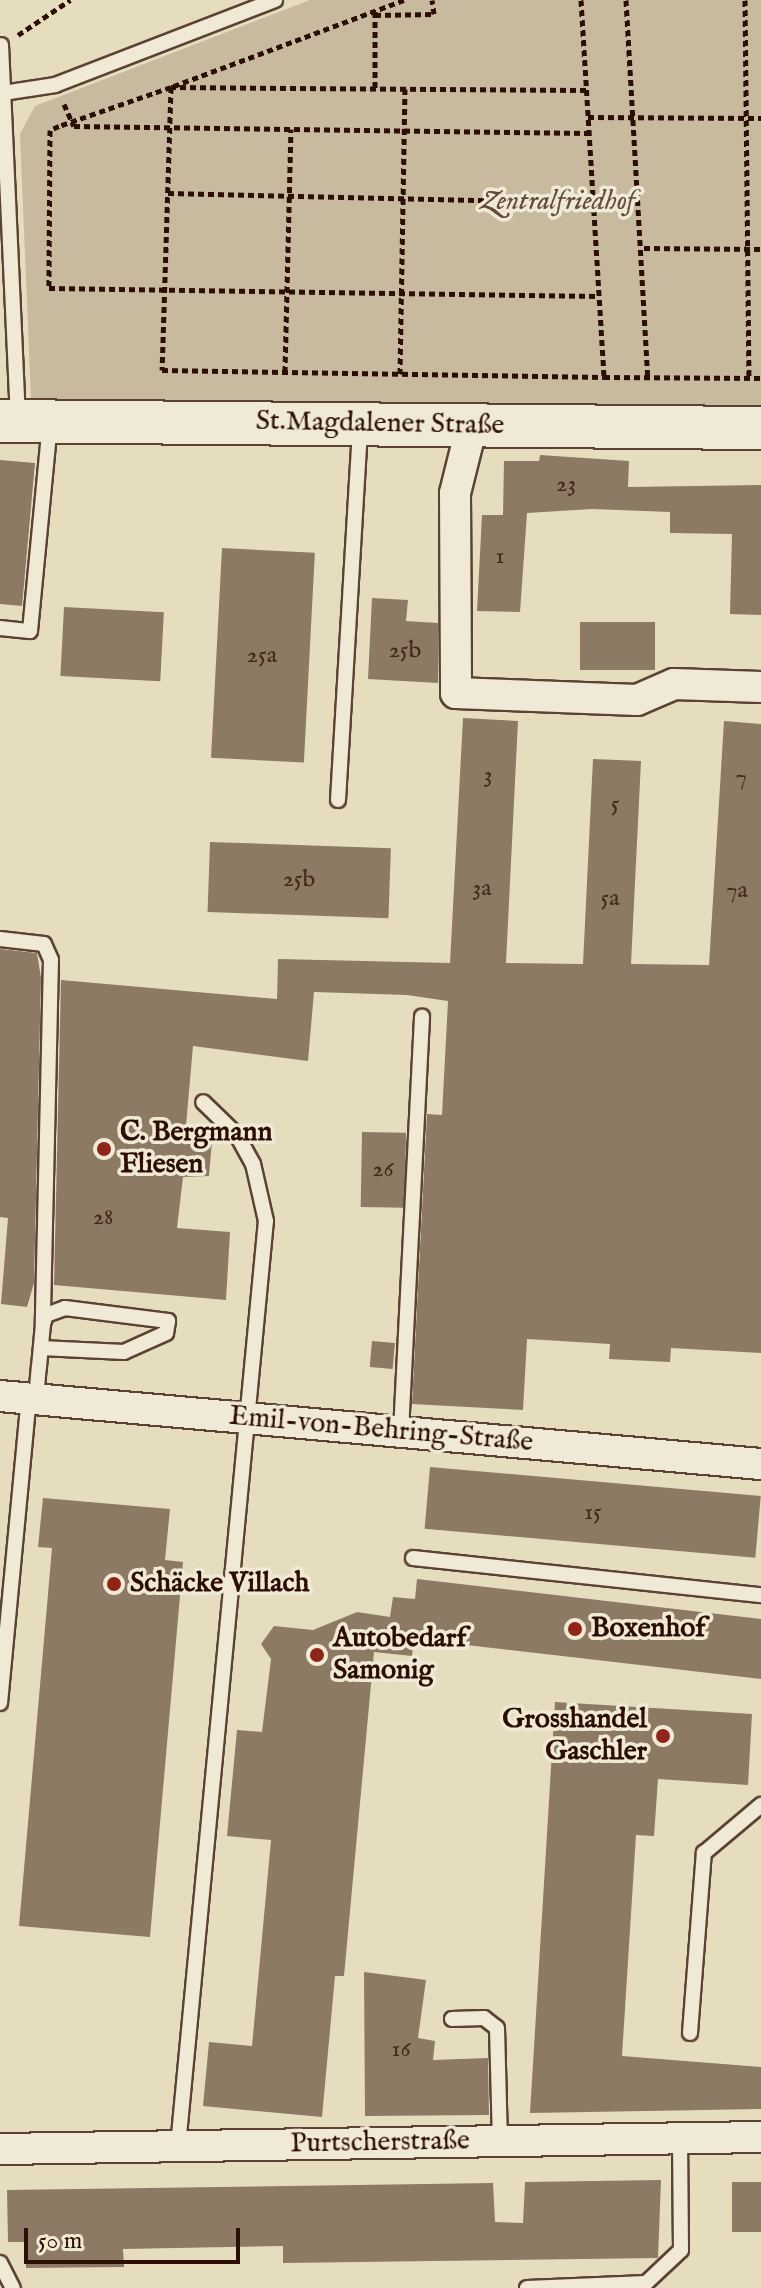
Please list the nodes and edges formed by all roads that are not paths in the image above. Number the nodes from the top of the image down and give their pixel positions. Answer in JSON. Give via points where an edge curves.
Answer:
{"nodes":[{"id":1,"x":275,"y":0,"type":"edge"},
{"id":2,"x":1,"y":45,"type":"edge"},
{"id":3,"x":3,"y":93,"type":"junction"},
{"id":4,"x":23,"y":421,"type":"edge"},
{"id":5,"x":361,"y":423,"type":"junction"},
{"id":6,"x":472,"y":425,"type":"junction"},
{"id":7,"x":761,"y":428,"type":"edge"},
{"id":8,"x":0,"y":628,"type":"edge"},
{"id":9,"x":761,"y":687,"type":"edge"},
{"id":10,"x":338,"y":800,"type":"dead end"},
{"id":11,"x":0,"y":939,"type":"edge"},
{"id":12,"x":422,"y":1017,"type":"dead end"},
{"id":13,"x":203,"y":1102,"type":"dead end"},
{"id":14,"x":43,"y":1324,"type":"junction"},
{"id":15,"x":41,"y":1348,"type":"junction"},
{"id":16,"x":22,"y":1398,"type":"edge"},
{"id":17,"x":251,"y":1419,"type":"junction"},
{"id":18,"x":401,"y":1432,"type":"junction"},
{"id":19,"x":761,"y":1464,"type":"edge"},
{"id":20,"x":413,"y":1558,"type":"dead end"},
{"id":21,"x":761,"y":1595,"type":"edge"},
{"id":22,"x":0,"y":1703,"type":"edge"},
{"id":23,"x":761,"y":1805,"type":"edge"},
{"id":24,"x":452,"y":2019,"type":"dead end"},
{"id":25,"x":690,"y":2033,"type":"dead end"},
{"id":26,"x":761,"y":2137,"type":"edge"},
{"id":27,"x":680,"y":2139,"type":"junction"},
{"id":28,"x":500,"y":2141,"type":"junction"},
{"id":29,"x":178,"y":2146,"type":"junction"},
{"id":30,"x":0,"y":2149,"type":"edge"},
{"id":31,"x":0,"y":2263,"type":"edge"},
{"id":32,"x":646,"y":2286,"type":"edge"},
{"id":33,"x":13,"y":2288,"type":"edge"},
{"id":34,"x":527,"y":2288,"type":"edge"}],
"edges":[{"from":1,"to":3,"type":"lane","via":[[55,85]]},
{"from":2,"to":3,"type":"lane"},
{"from":3,"to":4,"type":"lane"},
{"from":4,"to":5,"type":"street","name":"St.Magdalener Straße"},
{"from":4,"to":8,"type":"lane","via":[[30,631]]},
{"from":5,"to":6,"type":"street","name":"St.Magdalener Straße"},
{"from":5,"to":10,"type":"lane"},
{"from":6,"to":7,"type":"street","name":"St.Magdalener Straße"},
{"from":6,"to":9,"type":"street","via":[[455,493],[456,693],[637,700],[674,684]]},
{"from":11,"to":14,"type":"lane","via":[[44,944],[51,960]]},
{"from":12,"to":18,"type":"lane"},
{"from":13,"to":17,"type":"lane","via":[[237,1135],[264,1193]]},
{"from":14,"to":15,"type":"lane"},
{"from":14,"to":15,"type":"lane","via":[[46,1315],[65,1308],[165,1317],[169,1328],[114,1354]]},
{"from":15,"to":16,"type":"lane"},
{"from":16,"to":17,"type":"street","name":"Emil-von-Behring-Straße"},
{"from":16,"to":22,"type":"lane"},
{"from":17,"to":18,"type":"street","name":"Emil-von-Behring-Straße"},
{"from":17,"to":29,"type":"lane"},
{"from":18,"to":19,"type":"street","name":"Emil-von-Behring-Straße"},
{"from":20,"to":21,"type":"lane"},
{"from":23,"to":25,"type":"lane","via":[[704,1853]]},
{"from":24,"to":28,"type":"lane","via":[[484,2018],[497,2028]]},
{"from":26,"to":27,"type":"street","name":"Purtscherstraße"},
{"from":27,"to":28,"type":"street","name":"Purtscherstraße"},
{"from":27,"to":32,"type":"lane","via":[[681,2250]]},
{"from":28,"to":29,"type":"street","name":"Purtscherstraße"},
{"from":29,"to":30,"type":"street","name":"Purtscherstraße"},
{"from":31,"to":33,"type":"lane"},
{"from":32,"to":34,"type":"lane"}]}
